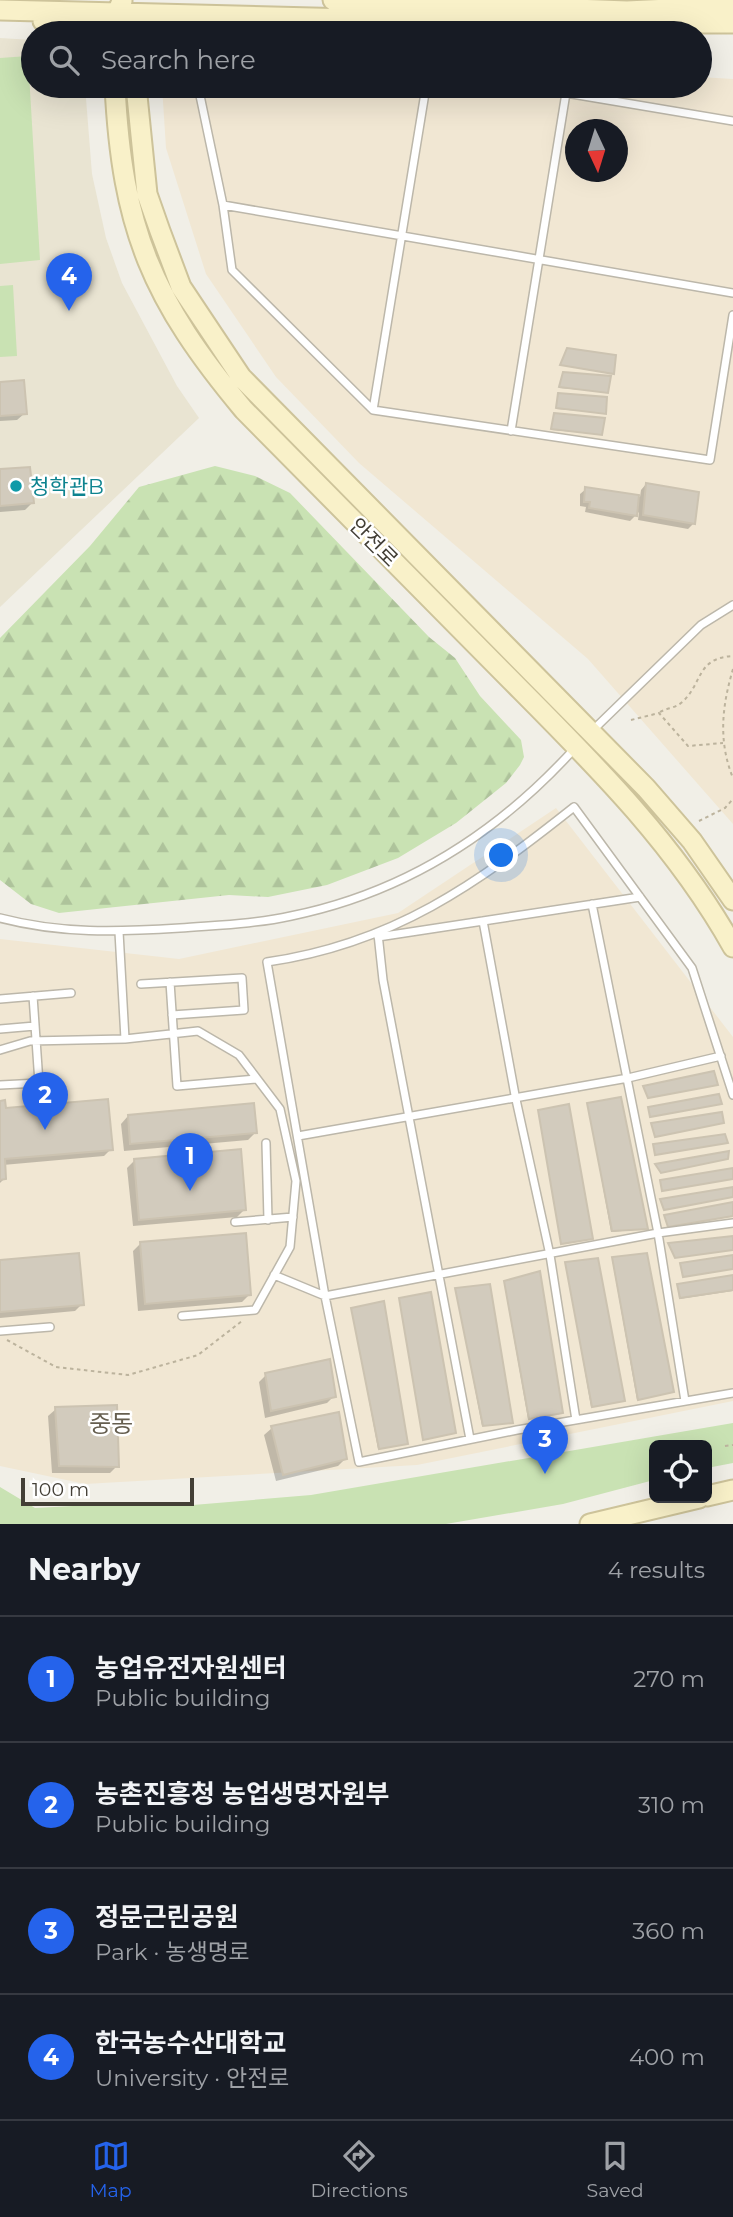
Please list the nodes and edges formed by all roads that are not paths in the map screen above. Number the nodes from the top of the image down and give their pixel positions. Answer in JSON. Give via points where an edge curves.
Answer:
{"nodes":[{"id":1,"x":333,"y":0,"type":"edge"},
{"id":2,"x":733,"y":6,"type":"edge"},
{"id":3,"x":0,"y":10,"type":"edge"},
{"id":4,"x":38,"y":10,"type":"junction"},
{"id":5,"x":126,"y":12,"type":"edge"},
{"id":6,"x":209,"y":17,"type":"junction"},
{"id":7,"x":38,"y":21,"type":"edge"},
{"id":8,"x":209,"y":21,"type":"edge"},
{"id":9,"x":558,"y":21,"type":"edge"},
{"id":10,"x":712,"y":23,"type":"edge"},
{"id":11,"x":733,"y":23,"type":"edge"},
{"id":12,"x":116,"y":98,"type":"edge"},
{"id":13,"x":137,"y":98,"type":"edge"},
{"id":14,"x":201,"y":98,"type":"edge"},
{"id":15,"x":424,"y":98,"type":"edge"},
{"id":16,"x":565,"y":98,"type":"edge"},
{"id":17,"x":596,"y":98,"type":"edge"},
{"id":18,"x":733,"y":121,"type":"edge"},
{"id":19,"x":223,"y":205,"type":"junction"},
{"id":20,"x":402,"y":236,"type":"junction"},
{"id":21,"x":539,"y":260,"type":"junction"},
{"id":22,"x":733,"y":293,"type":"edge"},
{"id":23,"x":733,"y":315,"type":"edge"},
{"id":24,"x":373,"y":410,"type":"junction"},
{"id":25,"x":511,"y":430,"type":"junction"},
{"id":26,"x":733,"y":606,"type":"edge"},
{"id":27,"x":592,"y":732,"type":"junction"},
{"id":28,"x":577,"y":746,"type":"junction"},
{"id":29,"x":640,"y":897,"type":"junction"},
{"id":30,"x":733,"y":900,"type":"edge"},
{"id":31,"x":592,"y":904,"type":"junction"},
{"id":32,"x":0,"y":918,"type":"edge"},
{"id":33,"x":483,"y":921,"type":"junction"},
{"id":34,"x":119,"y":932,"type":"junction"},
{"id":35,"x":378,"y":936,"type":"junction"},
{"id":36,"x":733,"y":947,"type":"edge"},
{"id":37,"x":170,"y":982,"type":"junction"},
{"id":38,"x":141,"y":985,"type":"dead end"},
{"id":39,"x":71,"y":993,"type":"dead end"},
{"id":40,"x":33,"y":996,"type":"junction"},
{"id":41,"x":0,"y":999,"type":"edge"},
{"id":42,"x":172,"y":1014,"type":"junction"},
{"id":43,"x":35,"y":1026,"type":"junction"},
{"id":44,"x":0,"y":1029,"type":"edge"},
{"id":45,"x":174,"y":1032,"type":"junction"},
{"id":46,"x":125,"y":1039,"type":"junction"},
{"id":47,"x":36,"y":1040,"type":"junction"},
{"id":48,"x":0,"y":1050,"type":"edge"},
{"id":49,"x":721,"y":1056,"type":"junction"},
{"id":50,"x":628,"y":1078,"type":"junction"},
{"id":51,"x":257,"y":1079,"type":"junction"},
{"id":52,"x":0,"y":1085,"type":"edge"},
{"id":53,"x":733,"y":1095,"type":"edge"},
{"id":54,"x":515,"y":1096,"type":"junction"},
{"id":55,"x":409,"y":1116,"type":"junction"},
{"id":56,"x":298,"y":1136,"type":"junction"},
{"id":57,"x":265,"y":1143,"type":"dead end"},
{"id":58,"x":293,"y":1217,"type":"junction"},
{"id":59,"x":268,"y":1220,"type":"junction"},
{"id":60,"x":235,"y":1222,"type":"dead end"},
{"id":61,"x":733,"y":1223,"type":"edge"},
{"id":62,"x":658,"y":1233,"type":"junction"},
{"id":63,"x":550,"y":1255,"type":"junction"},
{"id":64,"x":274,"y":1275,"type":"junction"},
{"id":65,"x":440,"y":1276,"type":"junction"},
{"id":66,"x":325,"y":1296,"type":"junction"},
{"id":67,"x":183,"y":1315,"type":"dead end"},
{"id":68,"x":50,"y":1327,"type":"dead end"},
{"id":69,"x":0,"y":1333,"type":"edge"},
{"id":70,"x":733,"y":1393,"type":"edge"},
{"id":71,"x":685,"y":1401,"type":"junction"},
{"id":72,"x":576,"y":1420,"type":"junction"},
{"id":73,"x":470,"y":1439,"type":"junction"},
{"id":74,"x":733,"y":1490,"type":"edge"},
{"id":75,"x":712,"y":1495,"type":"edge"},
{"id":76,"x":678,"y":1503,"type":"edge"},
{"id":77,"x":590,"y":1524,"type":"edge"}],
"edges":[{"from":1,"to":2,"type":"street","via":[[615,10]]},
{"from":3,"to":4,"type":"street"},
{"from":4,"to":5,"type":"street"},
{"from":4,"to":7,"type":"street"},
{"from":5,"to":6,"type":"street"},
{"from":6,"to":8,"type":"street"},
{"from":6,"to":9,"type":"street"},
{"from":10,"to":11,"type":"street"},
{"from":12,"to":28,"type":"street","name":"안전로","via":[[118,152],[144,254],[174,318],[209,368],[244,410]]},
{"from":13,"to":27,"type":"street","name":"안전로","via":[[147,194],[181,287],[205,326],[241,376]]},
{"from":14,"to":19,"type":"lane"},
{"from":15,"to":20,"type":"lane"},
{"from":16,"to":21,"type":"lane"},
{"from":17,"to":18,"type":"lane"},
{"from":19,"to":20,"type":"lane"},
{"from":19,"to":24,"type":"lane","via":[[232,270]]},
{"from":20,"to":21,"type":"lane"},
{"from":20,"to":24,"type":"lane"},
{"from":21,"to":22,"type":"lane"},
{"from":21,"to":25,"type":"lane"},
{"from":23,"to":25,"type":"lane","via":[[710,460]]},
{"from":24,"to":25,"type":"lane"},
{"from":26,"to":27,"type":"lane","via":[[701,625]]},
{"from":27,"to":28,"type":"lane"},
{"from":27,"to":30,"type":"street","name":"안전로","via":[[692,841]]},
{"from":28,"to":34,"type":"lane","via":[[490,829],[390,886],[290,917]]},
{"from":28,"to":36,"type":"street","name":"안전로","via":[[653,828]]},
{"from":29,"to":31,"type":"lane"},
{"from":29,"to":35,"type":"lane","via":[[574,807],[502,864]]},
{"from":29,"to":49,"type":"lane","via":[[692,968]]},
{"from":31,"to":33,"type":"lane"},
{"from":31,"to":50,"type":"lane"},
{"from":32,"to":34,"type":"lane","via":[[39,928]]},
{"from":33,"to":35,"type":"lane"},
{"from":33,"to":54,"type":"lane"},
{"from":34,"to":46,"type":"lane"},
{"from":35,"to":55,"type":"lane"},
{"from":35,"to":56,"type":"lane","via":[[317,955],[267,962]]},
{"from":37,"to":38,"type":"lane"},
{"from":37,"to":42,"type":"lane"},
{"from":37,"to":42,"type":"lane","via":[[242,978],[244,1010]]},
{"from":39,"to":40,"type":"lane"},
{"from":40,"to":41,"type":"lane"},
{"from":40,"to":43,"type":"lane"},
{"from":42,"to":45,"type":"lane"},
{"from":43,"to":44,"type":"lane"},
{"from":43,"to":47,"type":"lane"},
{"from":45,"to":46,"type":"lane"},
{"from":45,"to":51,"type":"lane","via":[[198,1031],[239,1055]]},
{"from":45,"to":51,"type":"lane","via":[[177,1086]]},
{"from":46,"to":47,"type":"lane"},
{"from":47,"to":48,"type":"lane"},
{"from":47,"to":52,"type":"lane","via":[[39,1083]]},
{"from":49,"to":50,"type":"lane"},
{"from":49,"to":53,"type":"lane"},
{"from":50,"to":54,"type":"lane"},
{"from":50,"to":62,"type":"lane"},
{"from":51,"to":58,"type":"lane","via":[[280,1109],[296,1181]]},
{"from":54,"to":55,"type":"lane"},
{"from":54,"to":63,"type":"lane"},
{"from":55,"to":56,"type":"lane"},
{"from":55,"to":65,"type":"lane"},
{"from":56,"to":66,"type":"lane"},
{"from":57,"to":59,"type":"lane"},
{"from":58,"to":59,"type":"lane"},
{"from":58,"to":64,"type":"lane","via":[[290,1247]]},
{"from":59,"to":60,"type":"lane"},
{"from":61,"to":62,"type":"lane"},
{"from":62,"to":63,"type":"lane"},
{"from":62,"to":71,"type":"lane"},
{"from":63,"to":65,"type":"lane"},
{"from":63,"to":72,"type":"lane"},
{"from":64,"to":66,"type":"lane"},
{"from":64,"to":67,"type":"lane","via":[[255,1310]]},
{"from":65,"to":66,"type":"lane"},
{"from":65,"to":73,"type":"lane"},
{"from":66,"to":73,"type":"lane","via":[[359,1462]]},
{"from":68,"to":69,"type":"lane"},
{"from":70,"to":71,"type":"lane"},
{"from":71,"to":72,"type":"lane"},
{"from":72,"to":73,"type":"lane"},
{"from":74,"to":75,"type":"street"},
{"from":76,"to":77,"type":"street"}]}
